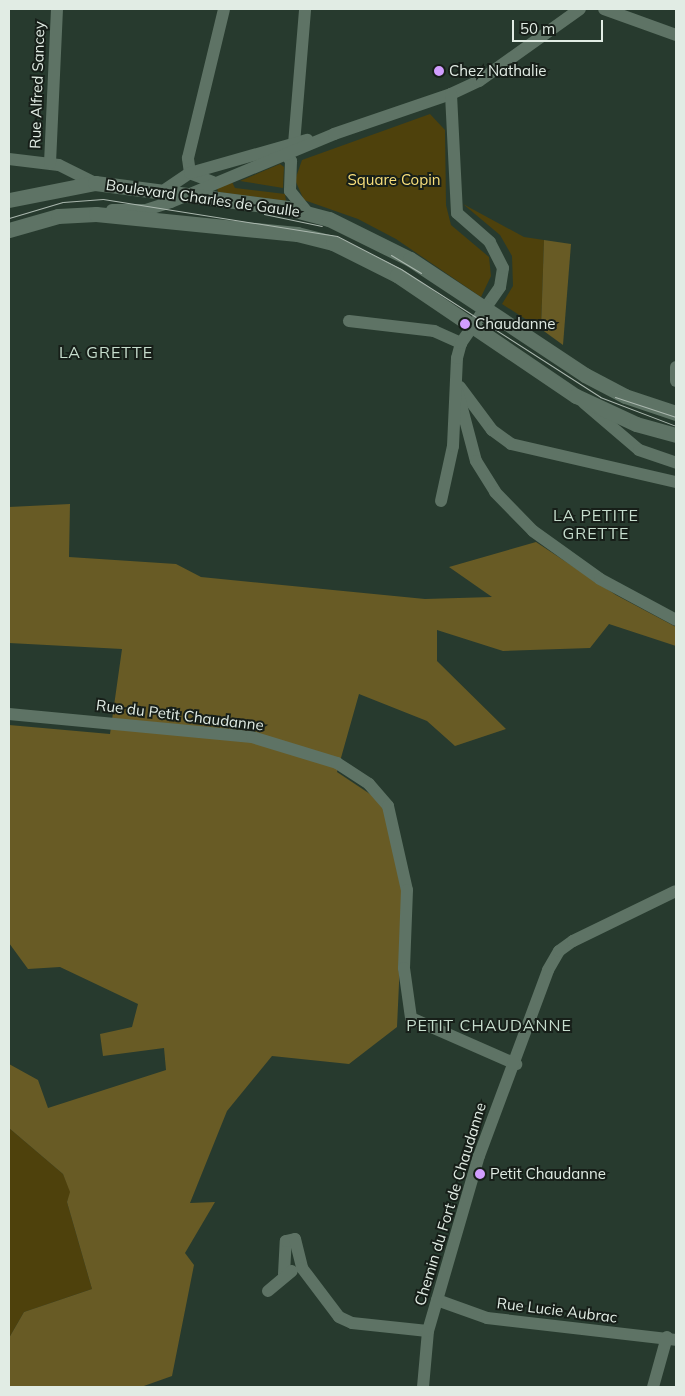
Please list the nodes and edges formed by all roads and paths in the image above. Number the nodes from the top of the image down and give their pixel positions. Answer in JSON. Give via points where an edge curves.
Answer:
{"nodes":[{"id":1,"x":57,"y":9,"type":"edge"},
{"id":2,"x":224,"y":9,"type":"edge"},
{"id":3,"x":305,"y":9,"type":"edge"},
{"id":4,"x":580,"y":9,"type":"edge"},
{"id":5,"x":604,"y":9,"type":"edge"},
{"id":6,"x":676,"y":35,"type":"edge"},
{"id":7,"x":452,"y":94,"type":"junction"},
{"id":8,"x":291,"y":149,"type":"junction"},
{"id":9,"x":9,"y":159,"type":"edge"},
{"id":10,"x":50,"y":162,"type":"junction"},
{"id":11,"x":190,"y":173,"type":"junction"},
{"id":12,"x":214,"y":182,"type":"junction"},
{"id":13,"x":95,"y":183,"type":"junction"},
{"id":14,"x":166,"y":189,"type":"junction"},
{"id":15,"x":192,"y":193,"type":"junction"},
{"id":16,"x":9,"y":200,"type":"edge"},
{"id":17,"x":308,"y":213,"type":"junction"},
{"id":18,"x":78,"y":214,"type":"junction"},
{"id":19,"x":9,"y":230,"type":"edge"},
{"id":20,"x":350,"y":321,"type":"dead end"},
{"id":21,"x":464,"y":339,"type":"junction"},
{"id":22,"x":676,"y":367,"type":"edge"},
{"id":23,"x":455,"y":379,"type":"junction"},
{"id":24,"x":676,"y":381,"type":"edge"},
{"id":25,"x":576,"y":396,"type":"junction"},
{"id":26,"x":676,"y":413,"type":"edge"},
{"id":27,"x":676,"y":435,"type":"edge"},
{"id":28,"x":676,"y":462,"type":"edge"},
{"id":29,"x":676,"y":482,"type":"edge"},
{"id":30,"x":441,"y":501,"type":"dead end"},
{"id":31,"x":676,"y":620,"type":"edge"},
{"id":32,"x":9,"y":714,"type":"edge"},
{"id":33,"x":676,"y":891,"type":"edge"},
{"id":34,"x":516,"y":1064,"type":"junction"},
{"id":35,"x":302,"y":1268,"type":"junction"},
{"id":36,"x":284,"y":1274,"type":"junction"},
{"id":37,"x":268,"y":1291,"type":"dead end"},
{"id":38,"x":437,"y":1300,"type":"junction"},
{"id":39,"x":428,"y":1331,"type":"junction"},
{"id":40,"x":672,"y":1339,"type":"edge"},
{"id":41,"x":423,"y":1387,"type":"edge"},
{"id":42,"x":653,"y":1387,"type":"edge"}],
"edges":[{"from":1,"to":10,"type":"street","name":"Rue Alfred Sancey"},
{"from":2,"to":11,"type":"street","via":[[188,158]]},
{"from":3,"to":8,"type":"street"},
{"from":4,"to":7,"type":"street","via":[[479,81]]},
{"from":5,"to":6,"type":"street"},
{"from":7,"to":8,"type":"street"},
{"from":7,"to":21,"type":"street","via":[[457,213],[500,256],[502,282]]},
{"from":8,"to":11,"type":"street","via":[[274,149]]},
{"from":8,"to":12,"type":"street"},
{"from":8,"to":17,"type":"street","via":[[290,191]]},
{"from":9,"to":10,"type":"street"},
{"from":10,"to":13,"type":"street"},
{"from":11,"to":12,"type":"street"},
{"from":11,"to":14,"type":"street"},
{"from":12,"to":15,"type":"street"},
{"from":13,"to":14,"type":"main road","name":"Boulevard Charles de Gaulle"},
{"from":13,"to":16,"type":"main road","name":"Boulevard Charles de Gaulle"},
{"from":14,"to":15,"type":"main road","name":"Boulevard Charles de Gaulle"},
{"from":15,"to":17,"type":"main road","name":"Boulevard Charles de Gaulle"},
{"from":15,"to":18,"type":"street","via":[[146,210]]},
{"from":17,"to":26,"type":"main road","name":"Boulevard Charles de Gaulle","via":[[357,229],[388,246],[585,375],[625,396]]},
{"from":18,"to":19,"type":"main road"},
{"from":18,"to":25,"type":"main road","name":"Boulevard Charles de Gaulle","via":[[187,221],[297,234],[353,252],[397,275]]},
{"from":20,"to":21,"type":"street","via":[[434,331]]},
{"from":21,"to":23,"type":"street"},
{"from":22,"to":24,"type":"street"},
{"from":23,"to":29,"type":"street","via":[[492,430],[511,444]]},
{"from":23,"to":30,"type":"street","via":[[453,446]]},
{"from":23,"to":31,"type":"street","via":[[476,461],[495,492],[533,532],[600,579]]},
{"from":25,"to":27,"type":"main road","name":"Boulevard Charles de Gaulle","via":[[636,424]]},
{"from":25,"to":28,"type":"street","via":[[639,450]]},
{"from":32,"to":34,"type":"street","name":"Rue du Petit Chaudanne","via":[[252,738],[337,763],[369,784],[388,806],[407,890],[404,968],[411,1018]]},
{"from":33,"to":34,"type":"street","name":"Chemin du Fort de Chaudanne","via":[[620,915],[559,951],[548,970]]},
{"from":34,"to":38,"type":"street","name":"Chemin du Fort de Chaudanne","via":[[479,1156]]},
{"from":35,"to":36,"type":"street"},
{"from":35,"to":36,"type":"street","via":[[299,1242],[291,1238],[283,1259]]},
{"from":35,"to":39,"type":"street","via":[[345,1320]]},
{"from":36,"to":37,"type":"street"},
{"from":38,"to":39,"type":"street","name":"Chemin du Fort de Chaudanne"},
{"from":38,"to":40,"type":"street","name":"Rue Lucie Aubrac","via":[[487,1318],[579,1332]]},
{"from":39,"to":41,"type":"street","name":"Chemin du Fort de Chaudanne"},
{"from":40,"to":42,"type":"street"}]}
